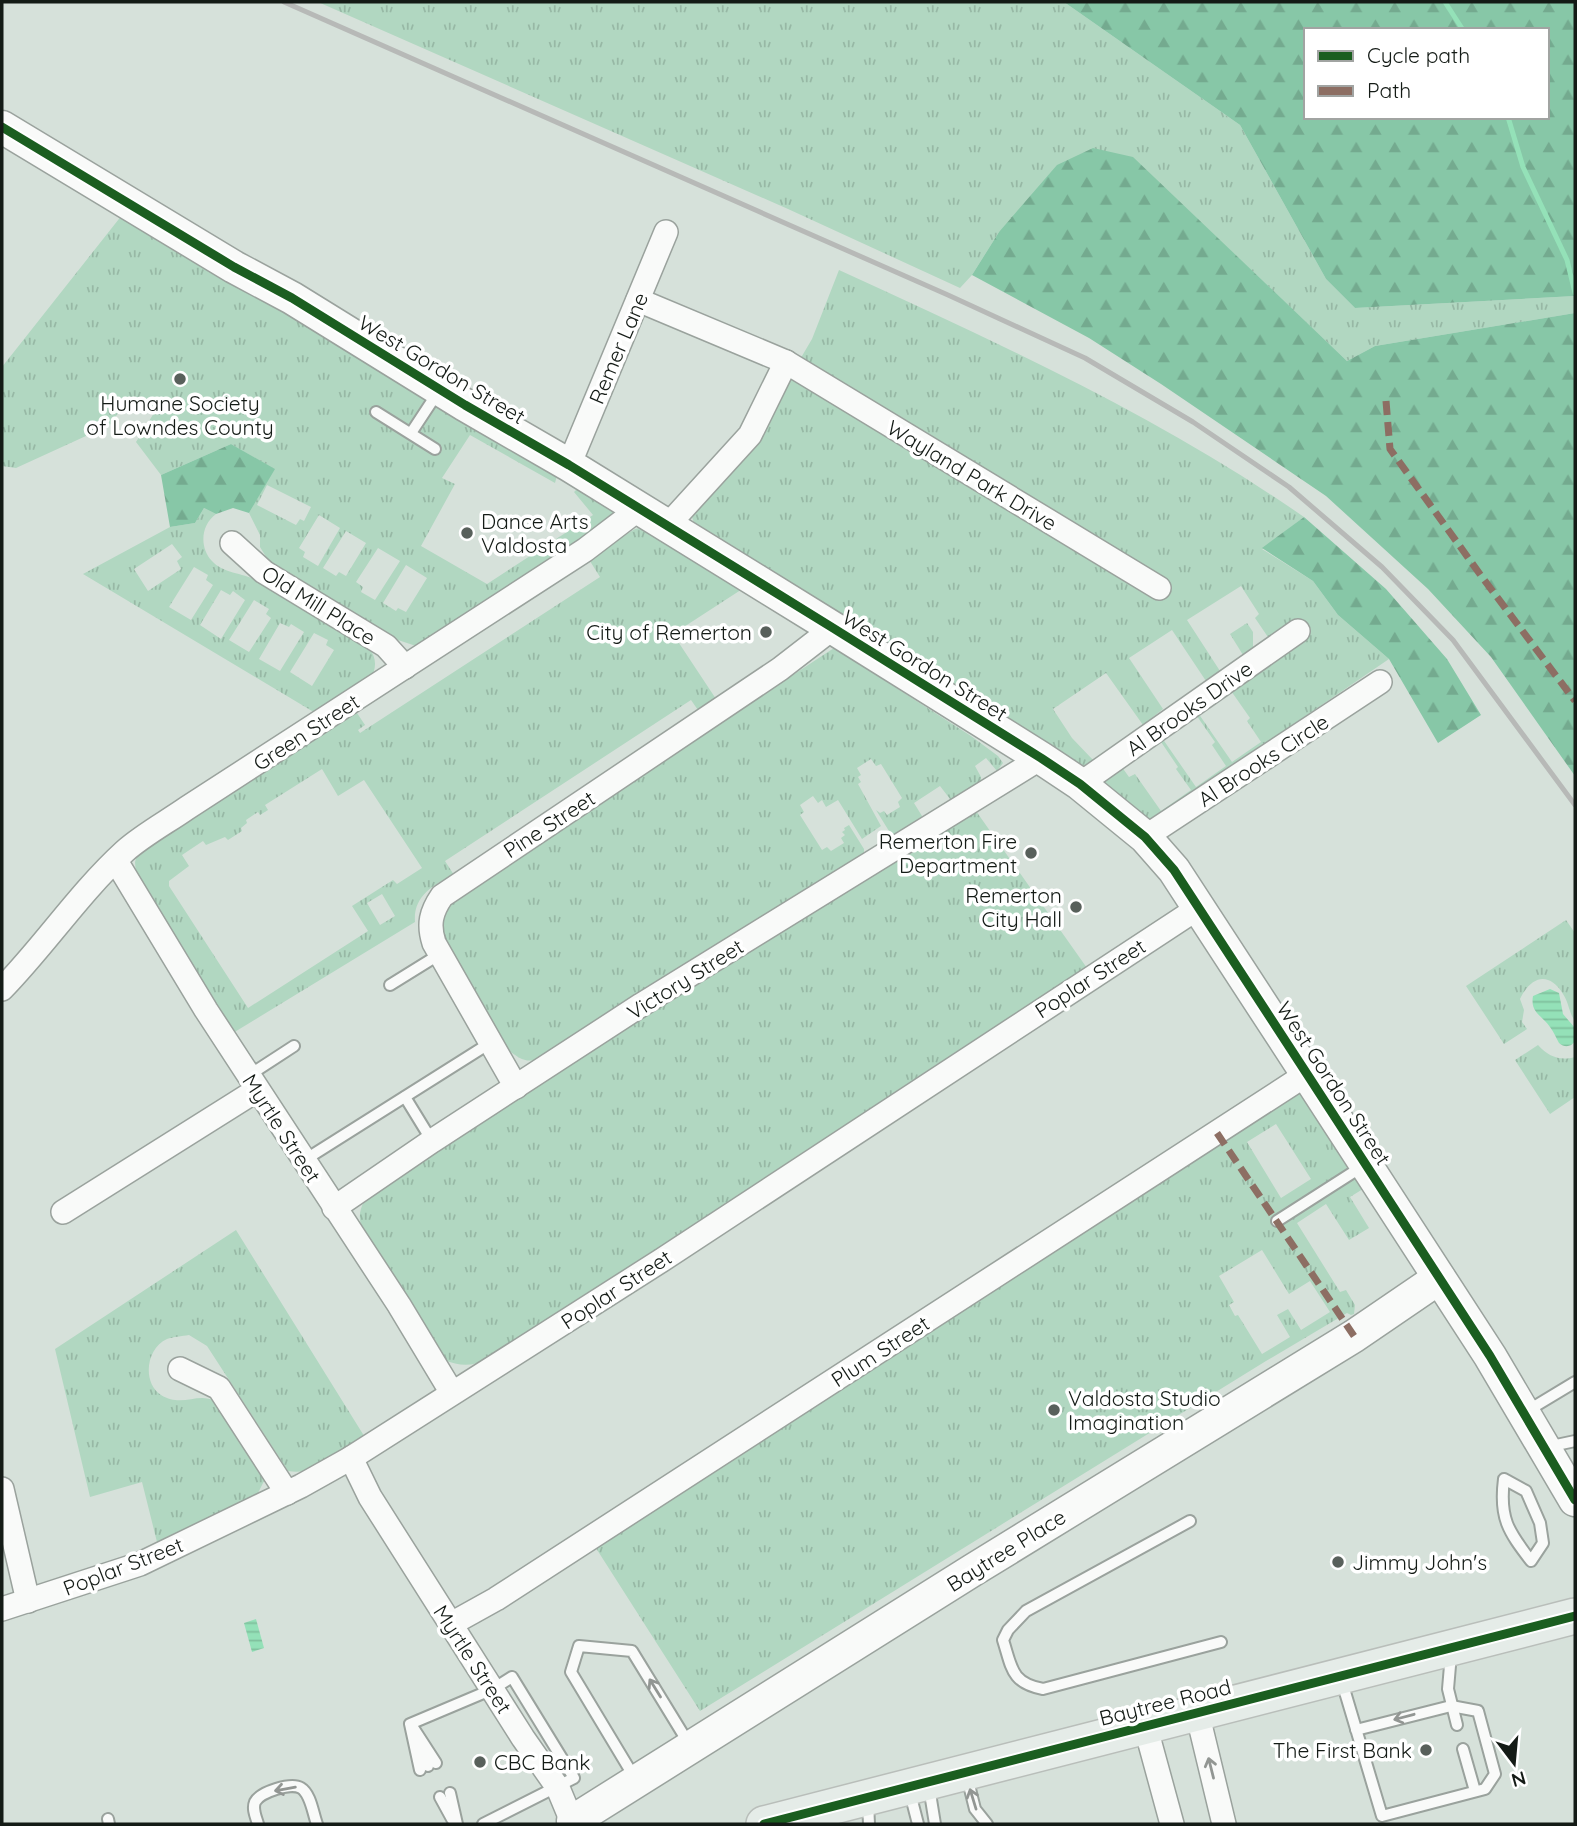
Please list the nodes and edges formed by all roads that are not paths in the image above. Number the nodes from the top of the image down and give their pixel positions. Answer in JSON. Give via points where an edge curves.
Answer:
{"nodes":[{"id":1,"x":2,"y":127,"type":"edge"},
{"id":2,"x":666,"y":232,"type":"dead end"},
{"id":3,"x":638,"y":300,"type":"junction"},
{"id":4,"x":786,"y":362,"type":"junction"},
{"id":5,"x":439,"y":389,"type":"junction"},
{"id":6,"x":376,"y":412,"type":"dead end"},
{"id":7,"x":411,"y":433,"type":"junction"},
{"id":8,"x":435,"y":449,"type":"dead end"},
{"id":9,"x":569,"y":465,"type":"junction"},
{"id":10,"x":640,"y":508,"type":"junction"},
{"id":11,"x":668,"y":525,"type":"junction"},
{"id":12,"x":232,"y":543,"type":"dead end"},
{"id":13,"x":1159,"y":588,"type":"dead end"},
{"id":14,"x":833,"y":628,"type":"junction"},
{"id":15,"x":1298,"y":631,"type":"dead end"},
{"id":16,"x":405,"y":667,"type":"junction"},
{"id":17,"x":1380,"y":682,"type":"dead end"},
{"id":18,"x":1041,"y":758,"type":"junction"},
{"id":19,"x":1080,"y":784,"type":"junction"},
{"id":20,"x":1145,"y":837,"type":"junction"},
{"id":21,"x":116,"y":861,"type":"junction"},
{"id":22,"x":1198,"y":908,"type":"junction"},
{"id":23,"x":440,"y":954,"type":"junction"},
{"id":24,"x":390,"y":985,"type":"dead end"},
{"id":25,"x":2,"y":989,"type":"edge"},
{"id":26,"x":490,"y":1043,"type":"junction"},
{"id":27,"x":294,"y":1046,"type":"dead end"},
{"id":28,"x":1307,"y":1074,"type":"junction"},
{"id":29,"x":253,"y":1083,"type":"junction"},
{"id":30,"x":516,"y":1087,"type":"junction"},
{"id":31,"x":405,"y":1097,"type":"junction"},
{"id":32,"x":432,"y":1141,"type":"junction"},
{"id":33,"x":303,"y":1161,"type":"junction"},
{"id":34,"x":1366,"y":1164,"type":"junction"},
{"id":35,"x":334,"y":1208,"type":"junction"},
{"id":36,"x":63,"y":1212,"type":"dead end"},
{"id":37,"x":1277,"y":1222,"type":"dead end"},
{"id":38,"x":1440,"y":1278,"type":"junction"},
{"id":39,"x":180,"y":1369,"type":"dead end"},
{"id":40,"x":1575,"y":1382,"type":"edge"},
{"id":41,"x":452,"y":1393,"type":"junction"},
{"id":42,"x":1524,"y":1412,"type":"junction"},
{"id":43,"x":1560,"y":1444,"type":"edge"},
{"id":44,"x":351,"y":1458,"type":"junction"},
{"id":45,"x":2,"y":1489,"type":"edge"},
{"id":46,"x":287,"y":1493,"type":"junction"},
{"id":47,"x":1575,"y":1500,"type":"edge"},
{"id":48,"x":1190,"y":1521,"type":"dead end"},
{"id":49,"x":1531,"y":1561,"type":"joint"},
{"id":50,"x":28,"y":1601,"type":"junction"},
{"id":51,"x":2,"y":1609,"type":"edge"},
{"id":52,"x":1575,"y":1616,"type":"edge"},
{"id":53,"x":451,"y":1624,"type":"junction"},
{"id":54,"x":1221,"y":1642,"type":"dead end"},
{"id":55,"x":1451,"y":1647,"type":"junction"},
{"id":56,"x":1341,"y":1676,"type":"junction"},
{"id":57,"x":493,"y":1689,"type":"junction"},
{"id":58,"x":1451,"y":1706,"type":"junction"},
{"id":59,"x":1197,"y":1712,"type":"junction"},
{"id":60,"x":411,"y":1724,"type":"junction"},
{"id":61,"x":1457,"y":1725,"type":"dead end"},
{"id":62,"x":1145,"y":1726,"type":"junction"},
{"id":63,"x":1356,"y":1730,"type":"junction"},
{"id":64,"x":691,"y":1746,"type":"junction"},
{"id":65,"x":1463,"y":1749,"type":"dead end"},
{"id":66,"x":965,"y":1771,"type":"junction"},
{"id":67,"x":636,"y":1781,"type":"junction"},
{"id":68,"x":918,"y":1784,"type":"junction"},
{"id":69,"x":558,"y":1788,"type":"junction"},
{"id":70,"x":1475,"y":1791,"type":"junction"},
{"id":71,"x":441,"y":1797,"type":"dead end"},
{"id":72,"x":868,"y":1810,"type":"edge"},
{"id":73,"x":573,"y":1823,"type":"edge"},
{"id":74,"x":258,"y":1824,"type":"edge"},
{"id":75,"x":317,"y":1824,"type":"edge"},
{"id":76,"x":454,"y":1824,"type":"edge"},
{"id":77,"x":483,"y":1824,"type":"edge"},
{"id":78,"x":764,"y":1824,"type":"edge"},
{"id":79,"x":918,"y":1824,"type":"edge"},
{"id":80,"x":935,"y":1824,"type":"edge"},
{"id":81,"x":987,"y":1824,"type":"edge"},
{"id":82,"x":1172,"y":1824,"type":"edge"},
{"id":83,"x":1224,"y":1824,"type":"edge"}],
"edges":[{"from":1,"to":5,"type":"street","name":"West Gordon Street"},
{"from":2,"to":3,"type":"street","name":"Remer Lane"},
{"from":3,"to":4,"type":"street","name":"Wayland Park Drive"},
{"from":3,"to":9,"type":"street","name":"Remer Lane"},
{"from":4,"to":11,"type":"street","via":[[750,435]]},
{"from":4,"to":13,"type":"street","name":"Wayland Park Drive"},
{"from":5,"to":7,"type":"lane"},
{"from":5,"to":9,"type":"street","name":"West Gordon Street"},
{"from":6,"to":7,"type":"lane"},
{"from":7,"to":8,"type":"lane"},
{"from":9,"to":10,"type":"street","name":"West Gordon Street"},
{"from":10,"to":11,"type":"street","name":"West Gordon Street"},
{"from":10,"to":16,"type":"street","name":"Green Street","via":[[585,550]]},
{"from":11,"to":14,"type":"street","name":"West Gordon Street"},
{"from":12,"to":16,"type":"street","name":"Old Mill Place","via":[[264,572],[386,646]]},
{"from":14,"to":18,"type":"street","name":"West Gordon Street"},
{"from":14,"to":23,"type":"street","name":"Pine Street","via":[[780,669],[442,896],[432,910],[430,930]]},
{"from":15,"to":19,"type":"street","name":"Al Brooks Drive"},
{"from":16,"to":21,"type":"street","name":"Green Street","via":[[187,808]]},
{"from":17,"to":20,"type":"street","name":"Al Brooks Circle"},
{"from":18,"to":19,"type":"street","name":"West Gordon Street"},
{"from":18,"to":30,"type":"street","name":"Victory Street"},
{"from":19,"to":20,"type":"street","name":"West Gordon Street"},
{"from":20,"to":22,"type":"street","name":"West Gordon Street"},
{"from":21,"to":25,"type":"street","name":"Green Street"},
{"from":21,"to":29,"type":"street","name":"Myrtle Street"},
{"from":22,"to":28,"type":"street","name":"West Gordon Street"},
{"from":22,"to":41,"type":"street","name":"Poplar Street"},
{"from":23,"to":24,"type":"lane"},
{"from":23,"to":26,"type":"street","name":"Pine Street"},
{"from":26,"to":30,"type":"street","name":"Pine Street"},
{"from":26,"to":31,"type":"lane"},
{"from":27,"to":29,"type":"lane"},
{"from":28,"to":34,"type":"street","name":"West Gordon Street"},
{"from":28,"to":53,"type":"street","name":"Plum Street","via":[[520,1584]]},
{"from":29,"to":33,"type":"street","name":"Myrtle Street"},
{"from":29,"to":36,"type":"street"},
{"from":30,"to":32,"type":"street","name":"Victory Street"},
{"from":31,"to":32,"type":"lane"},
{"from":31,"to":33,"type":"lane"},
{"from":32,"to":35,"type":"street","name":"Victory Street"},
{"from":33,"to":35,"type":"street","name":"Myrtle Street"},
{"from":34,"to":37,"type":"lane"},
{"from":34,"to":38,"type":"street","name":"West Gordon Street"},
{"from":35,"to":41,"type":"street","name":"Myrtle Street"},
{"from":38,"to":42,"type":"street","name":"West Gordon Street"},
{"from":38,"to":64,"type":"street","name":"Baytree Place","via":[[1354,1336]]},
{"from":39,"to":46,"type":"street","via":[[219,1388]]},
{"from":40,"to":42,"type":"lane"},
{"from":41,"to":44,"type":"street","name":"Poplar Street"},
{"from":42,"to":43,"type":"street","name":"West Gordon Street"},
{"from":43,"to":47,"type":"street","name":"West Gordon Street"},
{"from":44,"to":46,"type":"street","name":"Poplar Street"},
{"from":44,"to":53,"type":"street","name":"Myrtle Street","via":[[370,1497]]},
{"from":45,"to":50,"type":"street"},
{"from":46,"to":50,"type":"street","name":"Poplar Street","via":[[140,1564]]},
{"from":48,"to":54,"type":"lane","via":[[1026,1611],[1003,1640],[1014,1674],[1027,1686],[1043,1689]]},
{"from":49,"to":49,"type":"lane","via":[[1543,1543],[1540,1523],[1526,1491],[1504,1479],[1502,1502],[1510,1533]]},
{"from":50,"to":51,"type":"street","name":"Poplar Street"},
{"from":52,"to":55,"type":"main road","name":"Baytree Road"},
{"from":53,"to":57,"type":"street","name":"Myrtle Street"},
{"from":55,"to":56,"type":"main road","name":"Baytree Road"},
{"from":55,"to":58,"type":"lane"},
{"from":56,"to":59,"type":"main road","name":"Baytree Road"},
{"from":56,"to":63,"type":"lane"},
{"from":57,"to":60,"type":"lane"},
{"from":57,"to":69,"type":"street","name":"Myrtle Street"},
{"from":58,"to":61,"type":"lane"},
{"from":58,"to":63,"type":"lane","one_way":true},
{"from":58,"to":70,"type":"lane","via":[[1478,1711],[1495,1774],[1485,1789]]},
{"from":59,"to":62,"type":"main road","name":"Baytree Road"},
{"from":83,"to":59,"type":"street","one_way":true},
{"from":60,"to":60,"type":"lane","via":[[428,1766]]},
{"from":62,"to":66,"type":"main road","name":"Baytree Road"},
{"from":62,"to":82,"type":"street"},
{"from":63,"to":70,"type":"lane","via":[[1382,1816]]},
{"from":64,"to":67,"type":"street","name":"Baytree Place"},
{"from":64,"to":67,"type":"lane","one_way":true,"via":[[632,1651],[579,1646],[571,1672]]},
{"from":65,"to":70,"type":"lane"},
{"from":66,"to":68,"type":"main road","name":"Baytree Road"},
{"from":81,"to":66,"type":"lane","one_way":true,"via":[[975,1809]]},
{"from":67,"to":73,"type":"street","name":"Baytree Place"},
{"from":68,"to":72,"type":"main road","name":"Baytree Road"},
{"from":68,"to":79,"type":"lane"},
{"from":68,"to":80,"type":"lane"},
{"from":69,"to":73,"type":"street","name":"Myrtle Street"},
{"from":69,"to":77,"type":"lane"},
{"from":71,"to":76,"type":"lane"},
{"from":72,"to":78,"type":"main road","name":"Baytree Road"},
{"from":75,"to":74,"type":"lane","one_way":true,"via":[[307,1794],[292,1786],[256,1800]]}]}
